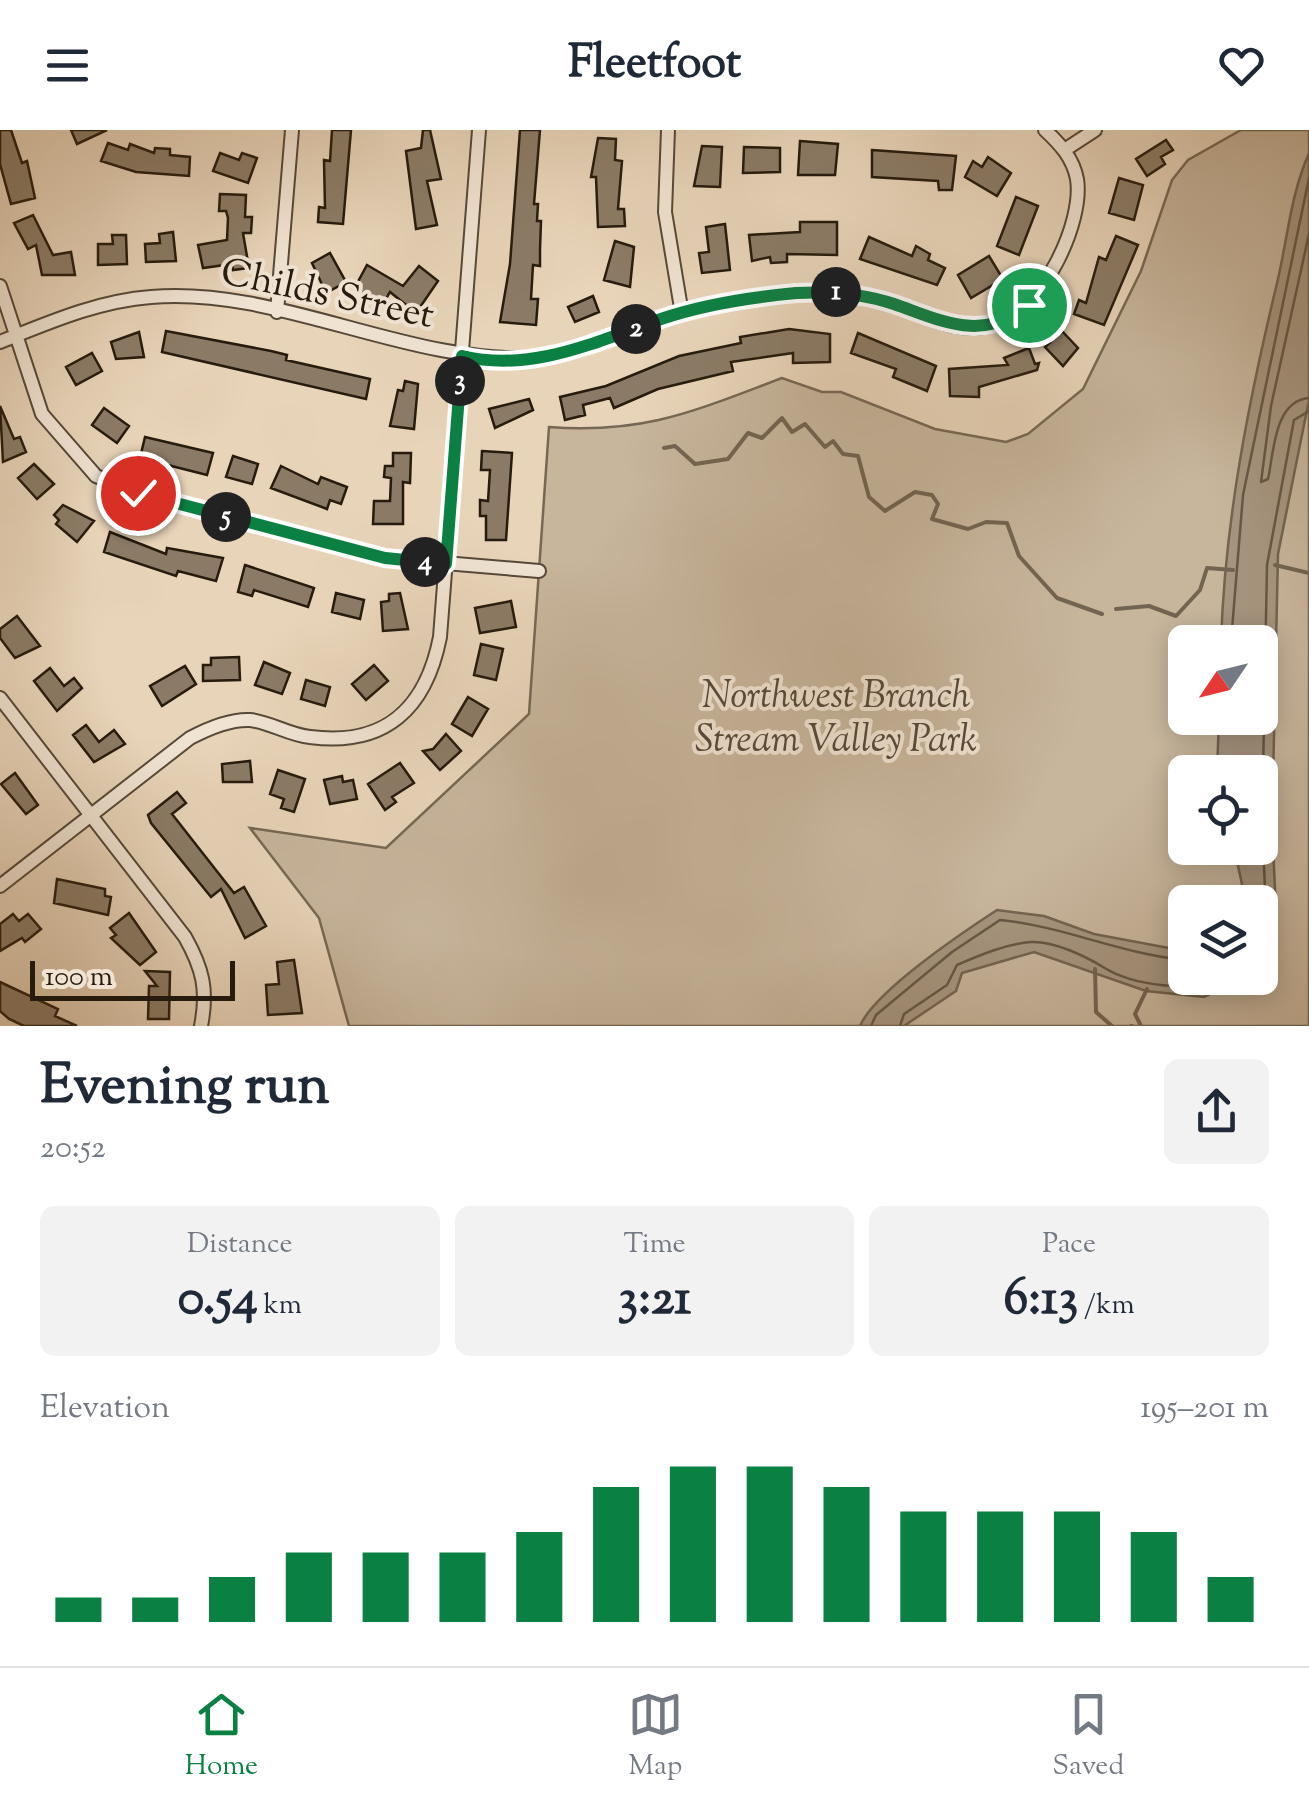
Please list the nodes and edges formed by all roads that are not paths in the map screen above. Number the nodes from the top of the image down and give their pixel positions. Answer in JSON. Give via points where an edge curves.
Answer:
{"nodes":[{"id":1,"x":292,"y":130,"type":"edge"},
{"id":2,"x":479,"y":130,"type":"edge"},
{"id":3,"x":668,"y":130,"type":"edge"},
{"id":4,"x":1045,"y":130,"type":"edge"},
{"id":5,"x":1095,"y":130,"type":"edge"},
{"id":6,"x":1066,"y":149,"type":"junction"},
{"id":7,"x":0,"y":286,"type":"edge"},
{"id":8,"x":277,"y":312,"type":"junction"},
{"id":9,"x":682,"y":314,"type":"junction"},
{"id":10,"x":16,"y":336,"type":"junction"},
{"id":11,"x":0,"y":342,"type":"edge"},
{"id":12,"x":462,"y":356,"type":"junction"},
{"id":13,"x":446,"y":564,"type":"junction"},
{"id":14,"x":539,"y":571,"type":"dead end"},
{"id":15,"x":0,"y":698,"type":"edge"},
{"id":16,"x":91,"y":814,"type":"junction"},
{"id":17,"x":0,"y":886,"type":"edge"},
{"id":18,"x":202,"y":1026,"type":"edge"}],
"edges":[{"from":1,"to":8,"type":"street"},
{"from":2,"to":12,"type":"street"},
{"from":3,"to":9,"type":"street","via":[[666,212]]},
{"from":4,"to":6,"type":"street"},
{"from":5,"to":6,"type":"street"},
{"from":6,"to":9,"type":"street","name":"Childs Street","via":[[1077,176],[1073,223],[1041,290],[1015,317],[958,327],[845,292]]},
{"from":7,"to":10,"type":"street"},
{"from":8,"to":10,"type":"street","name":"Childs Street","via":[[154,296],[94,306]]},
{"from":8,"to":12,"type":"street","name":"Childs Street"},
{"from":9,"to":12,"type":"street","name":"Childs Street","via":[[555,355]]},
{"from":10,"to":11,"type":"street","name":"Childs Street"},
{"from":10,"to":13,"type":"street","via":[[42,414],[96,476],[323,544]]},
{"from":12,"to":13,"type":"street"},
{"from":13,"to":14,"type":"street"},
{"from":13,"to":16,"type":"street","via":[[433,671],[416,701],[394,721],[352,738],[308,737],[248,720],[211,728]]},
{"from":15,"to":16,"type":"street"},
{"from":16,"to":17,"type":"street"},
{"from":16,"to":18,"type":"street","via":[[186,937],[207,998]]}]}
